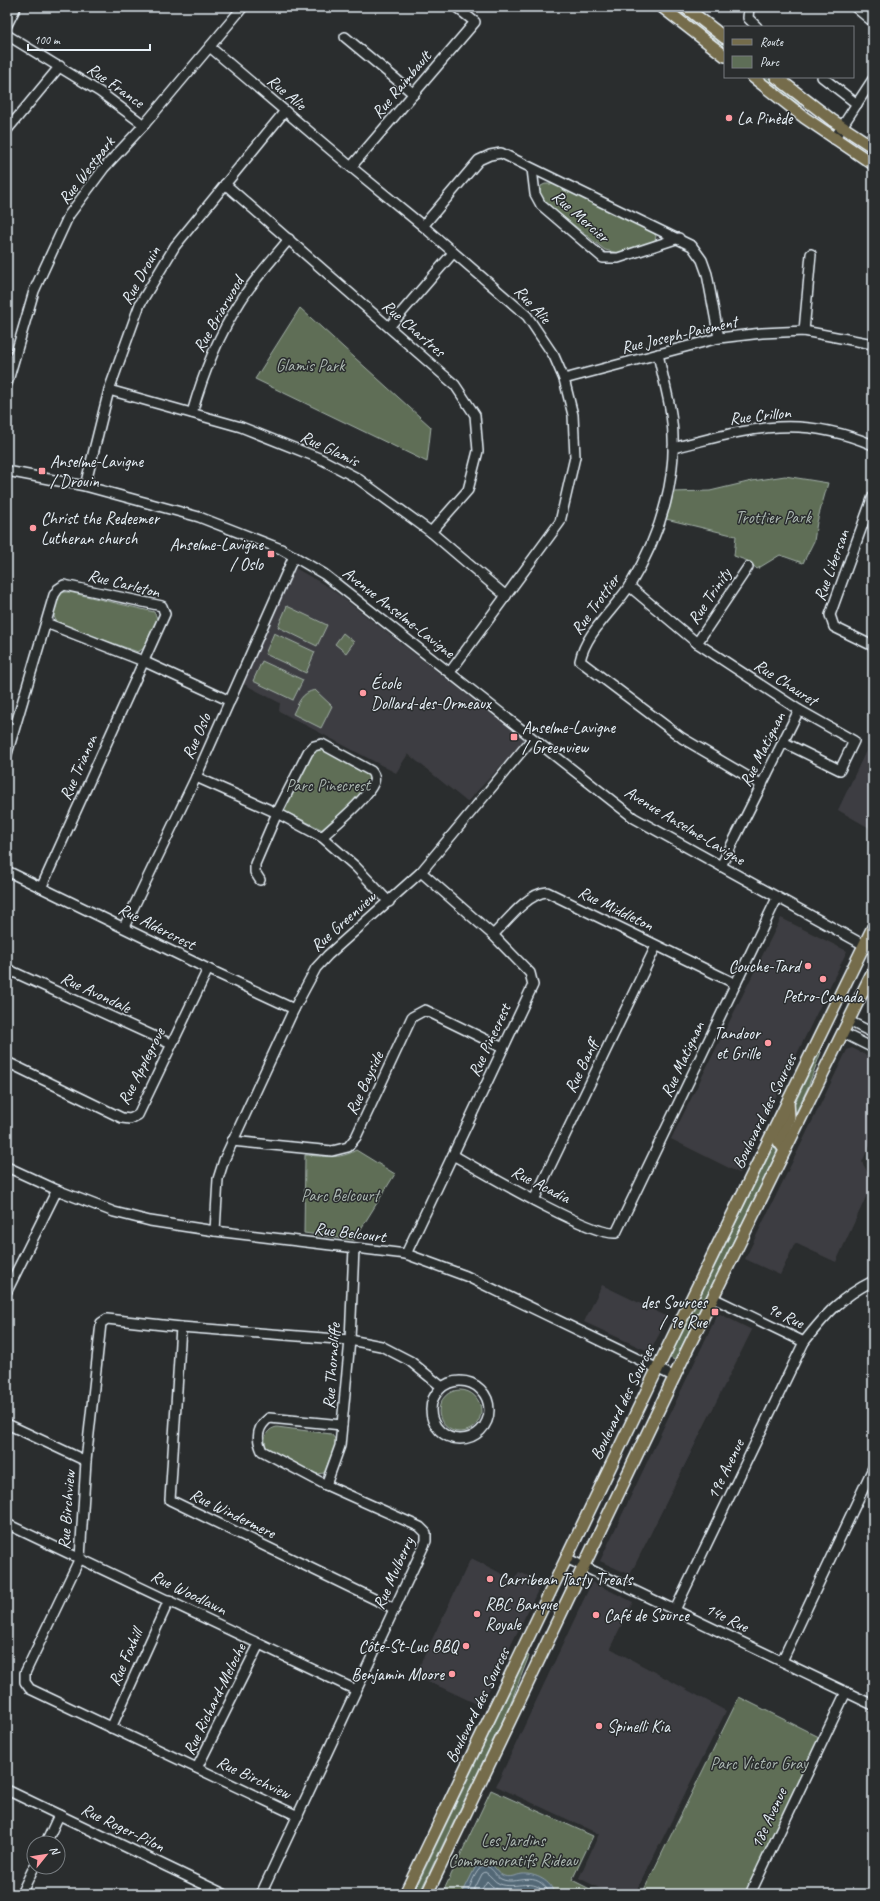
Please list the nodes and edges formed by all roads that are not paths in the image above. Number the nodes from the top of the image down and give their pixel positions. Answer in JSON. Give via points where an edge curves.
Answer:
{"nodes":[{"id":1,"x":16,"y":7,"type":"edge"},
{"id":2,"x":243,"y":7,"type":"edge"},
{"id":3,"x":456,"y":7,"type":"edge"},
{"id":4,"x":662,"y":7,"type":"edge"},
{"id":5,"x":685,"y":7,"type":"edge"},
{"id":6,"x":749,"y":7,"type":"edge"},
{"id":7,"x":855,"y":7,"type":"edge"},
{"id":8,"x":873,"y":22,"type":"edge"},
{"id":9,"x":7,"y":25,"type":"edge"},
{"id":10,"x":756,"y":26,"type":"edge"},
{"id":11,"x":7,"y":35,"type":"edge"},
{"id":12,"x":345,"y":37,"type":"dead end"},
{"id":13,"x":724,"y":37,"type":"edge"},
{"id":14,"x":211,"y":48,"type":"junction"},
{"id":15,"x":724,"y":55,"type":"edge"},
{"id":16,"x":60,"y":66,"type":"junction"},
{"id":17,"x":754,"y":78,"type":"edge"},
{"id":18,"x":777,"y":78,"type":"edge"},
{"id":19,"x":823,"y":78,"type":"edge"},
{"id":20,"x":873,"y":79,"type":"edge"},
{"id":21,"x":414,"y":94,"type":"junction"},
{"id":22,"x":858,"y":104,"type":"junction"},
{"id":23,"x":285,"y":111,"type":"junction"},
{"id":24,"x":144,"y":125,"type":"junction"},
{"id":25,"x":842,"y":127,"type":"junction"},
{"id":26,"x":7,"y":130,"type":"edge"},
{"id":27,"x":834,"y":139,"type":"junction"},
{"id":28,"x":873,"y":147,"type":"edge"},
{"id":29,"x":873,"y":164,"type":"edge"},
{"id":30,"x":351,"y":167,"type":"junction"},
{"id":31,"x":532,"y":169,"type":"junction"},
{"id":32,"x":225,"y":184,"type":"junction"},
{"id":33,"x":423,"y":226,"type":"junction"},
{"id":34,"x":680,"y":238,"type":"junction"},
{"id":35,"x":289,"y":239,"type":"junction"},
{"id":36,"x":454,"y":253,"type":"junction"},
{"id":37,"x":811,"y":254,"type":"dead end"},
{"id":38,"x":389,"y":327,"type":"junction"},
{"id":39,"x":804,"y":331,"type":"junction"},
{"id":40,"x":719,"y":338,"type":"junction"},
{"id":41,"x":873,"y":344,"type":"edge"},
{"id":42,"x":658,"y":354,"type":"junction"},
{"id":43,"x":564,"y":379,"type":"junction"},
{"id":44,"x":7,"y":384,"type":"edge"},
{"id":45,"x":109,"y":390,"type":"junction"},
{"id":46,"x":192,"y":413,"type":"junction"},
{"id":47,"x":873,"y":446,"type":"edge"},
{"id":48,"x":673,"y":448,"type":"junction"},
{"id":49,"x":7,"y":471,"type":"edge"},
{"id":50,"x":85,"y":486,"type":"junction"},
{"id":51,"x":873,"y":496,"type":"edge"},
{"id":52,"x":431,"y":532,"type":"junction"},
{"id":53,"x":294,"y":556,"type":"junction"},
{"id":54,"x":748,"y":567,"type":"dead end"},
{"id":55,"x":629,"y":586,"type":"junction"},
{"id":56,"x":506,"y":596,"type":"junction"},
{"id":57,"x":46,"y":624,"type":"junction"},
{"id":58,"x":697,"y":642,"type":"junction"},
{"id":59,"x":873,"y":646,"type":"edge"},
{"id":60,"x":143,"y":661,"type":"junction"},
{"id":61,"x":450,"y":672,"type":"junction"},
{"id":62,"x":230,"y":701,"type":"junction"},
{"id":63,"x":799,"y":710,"type":"junction"},
{"id":64,"x":532,"y":739,"type":"junction"},
{"id":65,"x":784,"y":742,"type":"junction"},
{"id":66,"x":7,"y":754,"type":"edge"},
{"id":67,"x":196,"y":777,"type":"junction"},
{"id":68,"x":762,"y":785,"type":"junction"},
{"id":69,"x":278,"y":813,"type":"junction"},
{"id":70,"x":322,"y":837,"type":"junction"},
{"id":71,"x":721,"y":866,"type":"junction"},
{"id":72,"x":7,"y":871,"type":"edge"},
{"id":73,"x":422,"y":872,"type":"junction"},
{"id":74,"x":260,"y":880,"type":"dead end"},
{"id":75,"x":42,"y":886,"type":"junction"},
{"id":76,"x":777,"y":898,"type":"junction"},
{"id":77,"x":389,"y":902,"type":"junction"},
{"id":78,"x":124,"y":927,"type":"junction"},
{"id":79,"x":873,"y":927,"type":"edge"},
{"id":80,"x":493,"y":935,"type":"junction"},
{"id":81,"x":656,"y":946,"type":"junction"},
{"id":82,"x":868,"y":948,"type":"edge"},
{"id":83,"x":7,"y":969,"type":"edge"},
{"id":84,"x":208,"y":969,"type":"junction"},
{"id":85,"x":873,"y":971,"type":"edge"},
{"id":86,"x":736,"y":984,"type":"junction"},
{"id":87,"x":294,"y":1009,"type":"junction"},
{"id":88,"x":849,"y":1021,"type":"junction"},
{"id":89,"x":873,"y":1033,"type":"edge"},
{"id":90,"x":843,"y":1034,"type":"junction"},
{"id":91,"x":171,"y":1044,"type":"junction"},
{"id":92,"x":503,"y":1048,"type":"junction"},
{"id":93,"x":873,"y":1048,"type":"edge"},
{"id":94,"x":7,"y":1062,"type":"edge"},
{"id":95,"x":788,"y":1100,"type":"junction"},
{"id":96,"x":232,"y":1141,"type":"junction"},
{"id":97,"x":785,"y":1150,"type":"junction"},
{"id":98,"x":453,"y":1155,"type":"junction"},
{"id":99,"x":7,"y":1167,"type":"edge"},
{"id":100,"x":57,"y":1190,"type":"junction"},
{"id":101,"x":534,"y":1200,"type":"junction"},
{"id":102,"x":215,"y":1231,"type":"junction"},
{"id":103,"x":616,"y":1233,"type":"joint"},
{"id":104,"x":354,"y":1248,"type":"junction"},
{"id":105,"x":406,"y":1254,"type":"junction"},
{"id":106,"x":11,"y":1273,"type":"edge"},
{"id":107,"x":873,"y":1281,"type":"edge"},
{"id":108,"x":7,"y":1291,"type":"edge"},
{"id":109,"x":713,"y":1298,"type":"junction"},
{"id":110,"x":181,"y":1327,"type":"junction"},
{"id":111,"x":350,"y":1340,"type":"junction"},
{"id":112,"x":804,"y":1342,"type":"junction"},
{"id":113,"x":658,"y":1368,"type":"junction"},
{"id":114,"x":675,"y":1377,"type":"junction"},
{"id":115,"x":442,"y":1387,"type":"junction"},
{"id":116,"x":7,"y":1424,"type":"edge"},
{"id":117,"x":342,"y":1425,"type":"junction"},
{"id":118,"x":86,"y":1462,"type":"junction"},
{"id":119,"x":873,"y":1468,"type":"edge"},
{"id":120,"x":326,"y":1485,"type":"junction"},
{"id":121,"x":7,"y":1524,"type":"edge"},
{"id":122,"x":80,"y":1558,"type":"junction"},
{"id":123,"x":566,"y":1558,"type":"junction"},
{"id":124,"x":584,"y":1566,"type":"junction"},
{"id":125,"x":169,"y":1600,"type":"junction"},
{"id":126,"x":395,"y":1609,"type":"junction"},
{"id":127,"x":675,"y":1610,"type":"junction"},
{"id":128,"x":259,"y":1644,"type":"junction"},
{"id":129,"x":782,"y":1661,"type":"junction"},
{"id":130,"x":356,"y":1690,"type":"junction"},
{"id":131,"x":846,"y":1692,"type":"junction"},
{"id":132,"x":873,"y":1705,"type":"edge"},
{"id":133,"x":111,"y":1728,"type":"junction"},
{"id":134,"x":197,"y":1768,"type":"junction"},
{"id":135,"x":7,"y":1790,"type":"edge"},
{"id":136,"x":60,"y":1815,"type":"junction"},
{"id":137,"x":298,"y":1816,"type":"junction"},
{"id":138,"x":50,"y":1835,"type":"edge"},
{"id":139,"x":30,"y":1875,"type":"edge"},
{"id":140,"x":21,"y":1894,"type":"edge"},
{"id":141,"x":224,"y":1894,"type":"edge"},
{"id":142,"x":261,"y":1894,"type":"edge"},
{"id":143,"x":405,"y":1894,"type":"edge"},
{"id":144,"x":427,"y":1894,"type":"edge"},
{"id":145,"x":752,"y":1894,"type":"edge"}],
"edges":[{"from":1,"to":9,"type":"street"},
{"from":2,"to":14,"type":"street","name":"Rue Westpark"},
{"from":3,"to":21,"type":"street","name":"Rue Raimbault","via":[[475,22]]},
{"from":4,"to":15,"type":"main road"},
{"from":5,"to":13,"type":"main road"},
{"from":6,"to":10,"type":"street","via":[[748,18]]},
{"from":7,"to":8,"type":"street"},
{"from":11,"to":16,"type":"street","name":"Rue France"},
{"from":12,"to":21,"type":"street"},
{"from":14,"to":23,"type":"street","name":"Rue Alie"},
{"from":14,"to":24,"type":"street","name":"Rue Westpark"},
{"from":16,"to":24,"type":"street","name":"Rue France"},
{"from":16,"to":26,"type":"street"},
{"from":17,"to":27,"type":"main road"},
{"from":18,"to":25,"type":"main road"},
{"from":19,"to":22,"type":"street"},
{"from":20,"to":22,"type":"street"},
{"from":21,"to":30,"type":"street","name":"Rue Raimbault"},
{"from":22,"to":25,"type":"street"},
{"from":23,"to":30,"type":"street","name":"Rue Alie"},
{"from":23,"to":32,"type":"street","name":"Rue Drouin"},
{"from":24,"to":44,"type":"street","name":"Rue Westpark","via":[[104,168],[69,215],[34,291]]},
{"from":25,"to":27,"type":"street"},
{"from":25,"to":28,"type":"main road"},
{"from":27,"to":29,"type":"main road"},
{"from":30,"to":33,"type":"street","name":"Rue Alie"},
{"from":31,"to":33,"type":"street","name":"Rue Mercier","via":[[501,153],[479,160]]},
{"from":31,"to":34,"type":"street","name":"Rue Mercier"},
{"from":31,"to":34,"type":"street","name":"Rue Mercier","via":[[534,194],[541,205],[603,258],[618,258]]},
{"from":32,"to":35,"type":"street","name":"Rue Chartres"},
{"from":32,"to":45,"type":"street","name":"Rue Drouin","via":[[175,246],[140,304]]},
{"from":33,"to":36,"type":"street","name":"Rue Alie"},
{"from":34,"to":40,"type":"street","name":"Rue Mercier","via":[[692,246],[702,260]]},
{"from":35,"to":38,"type":"street","name":"Rue Chartres"},
{"from":35,"to":46,"type":"street","name":"Rue Briarwood","via":[[240,301],[227,324],[209,361]]},
{"from":36,"to":38,"type":"street"},
{"from":36,"to":43,"type":"street","name":"Rue Alie","via":[[527,316],[554,356]]},
{"from":37,"to":39,"type":"street"},
{"from":38,"to":52,"type":"street","name":"Rue Chartres","via":[[455,385],[474,415],[478,451],[468,490]]},
{"from":39,"to":40,"type":"street","name":"Rue Joseph-Paiement"},
{"from":39,"to":41,"type":"street","name":"Rue Joseph-Paiement"},
{"from":40,"to":42,"type":"street","name":"Rue Joseph-Paiement"},
{"from":42,"to":43,"type":"street","name":"Rue Joseph-Paiement"},
{"from":42,"to":48,"type":"street","name":"Rue Trottier","via":[[671,414]]},
{"from":43,"to":56,"type":"street","name":"Rue Alie","via":[[573,415],[575,457],[560,522]]},
{"from":45,"to":46,"type":"street","name":"Rue Glamis"},
{"from":45,"to":50,"type":"street","name":"Rue Drouin"},
{"from":46,"to":52,"type":"street","name":"Rue Glamis","via":[[241,427],[319,458],[357,478]]},
{"from":47,"to":48,"type":"street","name":"Rue Crillon","via":[[824,430],[784,426],[742,430]]},
{"from":48,"to":55,"type":"street","name":"Rue Trottier","via":[[670,484],[655,538]]},
{"from":49,"to":50,"type":"street","name":"Avenue Anselme-Lavigne"},
{"from":50,"to":53,"type":"street","name":"Avenue Anselme-Lavigne","via":[[199,517]]},
{"from":51,"to":59,"type":"street","name":"Rue Libersan","via":[[830,615],[834,627]]},
{"from":52,"to":56,"type":"street","name":"Rue Glamis"},
{"from":53,"to":61,"type":"street","name":"Avenue Anselme-Lavigne","via":[[324,574]]},
{"from":53,"to":62,"type":"street","name":"Rue Oslo"},
{"from":54,"to":58,"type":"street","name":"Rue Trinity"},
{"from":55,"to":58,"type":"street","name":"Rue Chauret"},
{"from":55,"to":68,"type":"street","name":"Rue Trottier","via":[[582,648],[580,661],[682,738]]},
{"from":56,"to":61,"type":"street","name":"Rue Alie"},
{"from":57,"to":60,"type":"street"},
{"from":57,"to":60,"type":"street","name":"Rue Carleton","via":[[54,595],[64,585],[162,606],[165,614]]},
{"from":57,"to":66,"type":"street","name":"Rue Carleton"},
{"from":58,"to":63,"type":"street","name":"Rue Chauret"},
{"from":60,"to":62,"type":"street"},
{"from":60,"to":75,"type":"street","name":"Rue Trianon"},
{"from":61,"to":64,"type":"street","name":"Avenue Anselme-Lavigne"},
{"from":62,"to":67,"type":"street","name":"Rue Oslo"},
{"from":63,"to":65,"type":"street","name":"Rue Matignan"},
{"from":63,"to":65,"type":"street","name":"Rue Chauret","via":[[854,741],[840,770]]},
{"from":64,"to":71,"type":"street","name":"Avenue Anselme-Lavigne","via":[[634,818]]},
{"from":64,"to":73,"type":"street","name":"Rue Greenview"},
{"from":65,"to":68,"type":"street","name":"Rue Matignan"},
{"from":67,"to":69,"type":"street"},
{"from":67,"to":78,"type":"street","name":"Rue Oslo"},
{"from":68,"to":71,"type":"street","name":"Rue Matignan"},
{"from":69,"to":70,"type":"street"},
{"from":69,"to":70,"type":"street","via":[[308,752],[314,746],[322,744],[372,771],[374,781],[368,792]]},
{"from":69,"to":74,"type":"street","via":[[255,864],[255,872]]},
{"from":70,"to":77,"type":"street","via":[[356,867]]},
{"from":71,"to":76,"type":"street","name":"Avenue Anselme-Lavigne"},
{"from":72,"to":75,"type":"street","name":"Rue Aldercrest"},
{"from":73,"to":77,"type":"street","name":"Rue Greenview"},
{"from":73,"to":80,"type":"street","name":"Rue Pinecrest"},
{"from":75,"to":78,"type":"street","name":"Rue Aldercrest"},
{"from":76,"to":82,"type":"street","name":"Avenue Anselme-Lavigne"},
{"from":76,"to":86,"type":"street","name":"Rue Matignan"},
{"from":77,"to":87,"type":"street","name":"Rue Greenview","via":[[316,968]]},
{"from":78,"to":84,"type":"street","name":"Rue Aldercrest"},
{"from":79,"to":82,"type":"main road","name":"Boulevard des Sources"},
{"from":80,"to":81,"type":"street","name":"Rue Middleton","via":[[531,898],[539,892],[547,892]]},
{"from":80,"to":92,"type":"street","name":"Rue Pinecrest","via":[[530,973],[533,985]]},
{"from":81,"to":86,"type":"street","name":"Rue Middleton"},
{"from":81,"to":101,"type":"street","name":"Rue Banff"},
{"from":82,"to":95,"type":"main road","name":"Boulevard des Sources"},
{"from":83,"to":91,"type":"street","name":"Rue Avondale"},
{"from":84,"to":87,"type":"street","name":"Rue Aldercrest"},
{"from":84,"to":91,"type":"street","name":"Rue Applegrove"},
{"from":85,"to":88,"type":"main road"},
{"from":86,"to":103,"type":"street","name":"Rue Matignan"},
{"from":87,"to":96,"type":"street","name":"Rue Greenview"},
{"from":88,"to":89,"type":"street"},
{"from":88,"to":90,"type":"main road"},
{"from":90,"to":93,"type":"street"},
{"from":90,"to":97,"type":"main road"},
{"from":91,"to":94,"type":"street","name":"Rue Applegrove","via":[[138,1115],[130,1119],[122,1118]]},
{"from":92,"to":96,"type":"street","name":"Rue Bayside","via":[[425,1010],[412,1017],[356,1137],[348,1147],[332,1151]]},
{"from":92,"to":98,"type":"street","name":"Rue Pinecrest"},
{"from":95,"to":97,"type":"main road","via":[[789,1117],[779,1142]]},
{"from":95,"to":113,"type":"main road","name":"Boulevard des Sources"},
{"from":96,"to":102,"type":"street","name":"Rue Greenview","via":[[218,1179]]},
{"from":97,"to":109,"type":"main road"},
{"from":98,"to":101,"type":"street","name":"Rue Acadia"},
{"from":98,"to":105,"type":"street","name":"Rue Pinecrest"},
{"from":99,"to":100,"type":"street","name":"Rue Belcourt"},
{"from":100,"to":102,"type":"street","name":"Rue Belcourt","via":[[114,1212],[150,1221]]},
{"from":100,"to":106,"type":"street"},
{"from":101,"to":103,"type":"street","name":"Rue Acadia","via":[[609,1234]]},
{"from":102,"to":104,"type":"street","name":"Rue Belcourt"},
{"from":104,"to":105,"type":"street","name":"Rue Belcourt"},
{"from":104,"to":111,"type":"street","name":"Rue Thorncliffe"},
{"from":105,"to":113,"type":"street","name":"Rue Belcourt","via":[[466,1276]]},
{"from":106,"to":108,"type":"street"},
{"from":107,"to":112,"type":"street","name":"9e Rue","via":[[848,1295],[826,1314]]},
{"from":109,"to":112,"type":"street","name":"9e Rue"},
{"from":109,"to":114,"type":"main road"},
{"from":110,"to":111,"type":"street","name":"Rue Birchview"},
{"from":110,"to":118,"type":"street","name":"Rue Birchview","via":[[108,1319],[101,1324]]},
{"from":110,"to":126,"type":"street","name":"Rue Windermere","via":[[170,1500]]},
{"from":111,"to":115,"type":"street","name":"Rue Birchview","via":[[381,1346],[410,1361]]},
{"from":111,"to":117,"type":"street","name":"Rue Thorncliffe"},
{"from":112,"to":127,"type":"street","name":"19e Avenue"},
{"from":113,"to":114,"type":"street","name":"Rue Belcourt"},
{"from":113,"to":123,"type":"main road","name":"Boulevard des Sources"},
{"from":114,"to":124,"type":"main road"},
{"from":115,"to":115,"type":"street","via":[[459,1381],[468,1382],[483,1393],[487,1401],[488,1414],[477,1434],[468,1438],[448,1437],[434,1423],[431,1404]]},
{"from":116,"to":118,"type":"street"},
{"from":117,"to":120,"type":"street","name":"Rue Thorncliffe","via":[[340,1446]]},
{"from":117,"to":120,"type":"street","name":"Rue Mulberry","via":[[269,1418],[262,1423],[258,1433],[262,1451]]},
{"from":118,"to":122,"type":"street","name":"Rue Birchview"},
{"from":119,"to":129,"type":"street"},
{"from":120,"to":126,"type":"street","name":"Rue Mulberry","via":[[420,1527],[426,1533],[426,1540]]},
{"from":121,"to":122,"type":"street","name":"Rue Woodlawn"},
{"from":122,"to":125,"type":"street","name":"Rue Woodlawn"},
{"from":122,"to":133,"type":"street","name":"Rue Birchview","via":[[25,1672],[25,1682],[30,1689]]},
{"from":123,"to":124,"type":"street","name":"14e Rue"},
{"from":123,"to":143,"type":"main road","name":"Boulevard des Sources"},
{"from":124,"to":127,"type":"street","name":"14e Rue"},
{"from":124,"to":144,"type":"main road"},
{"from":125,"to":128,"type":"street","name":"Rue Woodlawn"},
{"from":125,"to":133,"type":"street","name":"Rue Foxhill"},
{"from":126,"to":130,"type":"street","name":"Rue Mulberry"},
{"from":127,"to":129,"type":"street","name":"14e Rue"},
{"from":128,"to":130,"type":"street","name":"Rue Woodlawn"},
{"from":128,"to":134,"type":"street","name":"Rue Richard-Meloche"},
{"from":129,"to":131,"type":"street","name":"14e Rue"},
{"from":130,"to":137,"type":"street","name":"Rue Mulberry"},
{"from":131,"to":132,"type":"street","name":"14e Rue"},
{"from":131,"to":145,"type":"street","name":"18e Avenue"},
{"from":133,"to":134,"type":"street","name":"Rue Birchview"},
{"from":134,"to":137,"type":"street","name":"Rue Birchview"},
{"from":135,"to":136,"type":"street","name":"Rue Roger-Pilon"},
{"from":136,"to":138,"type":"street"},
{"from":136,"to":141,"type":"street","name":"Rue Roger-Pilon"},
{"from":137,"to":142,"type":"street","name":"Rue Mulberry"},
{"from":139,"to":140,"type":"street"}]}
